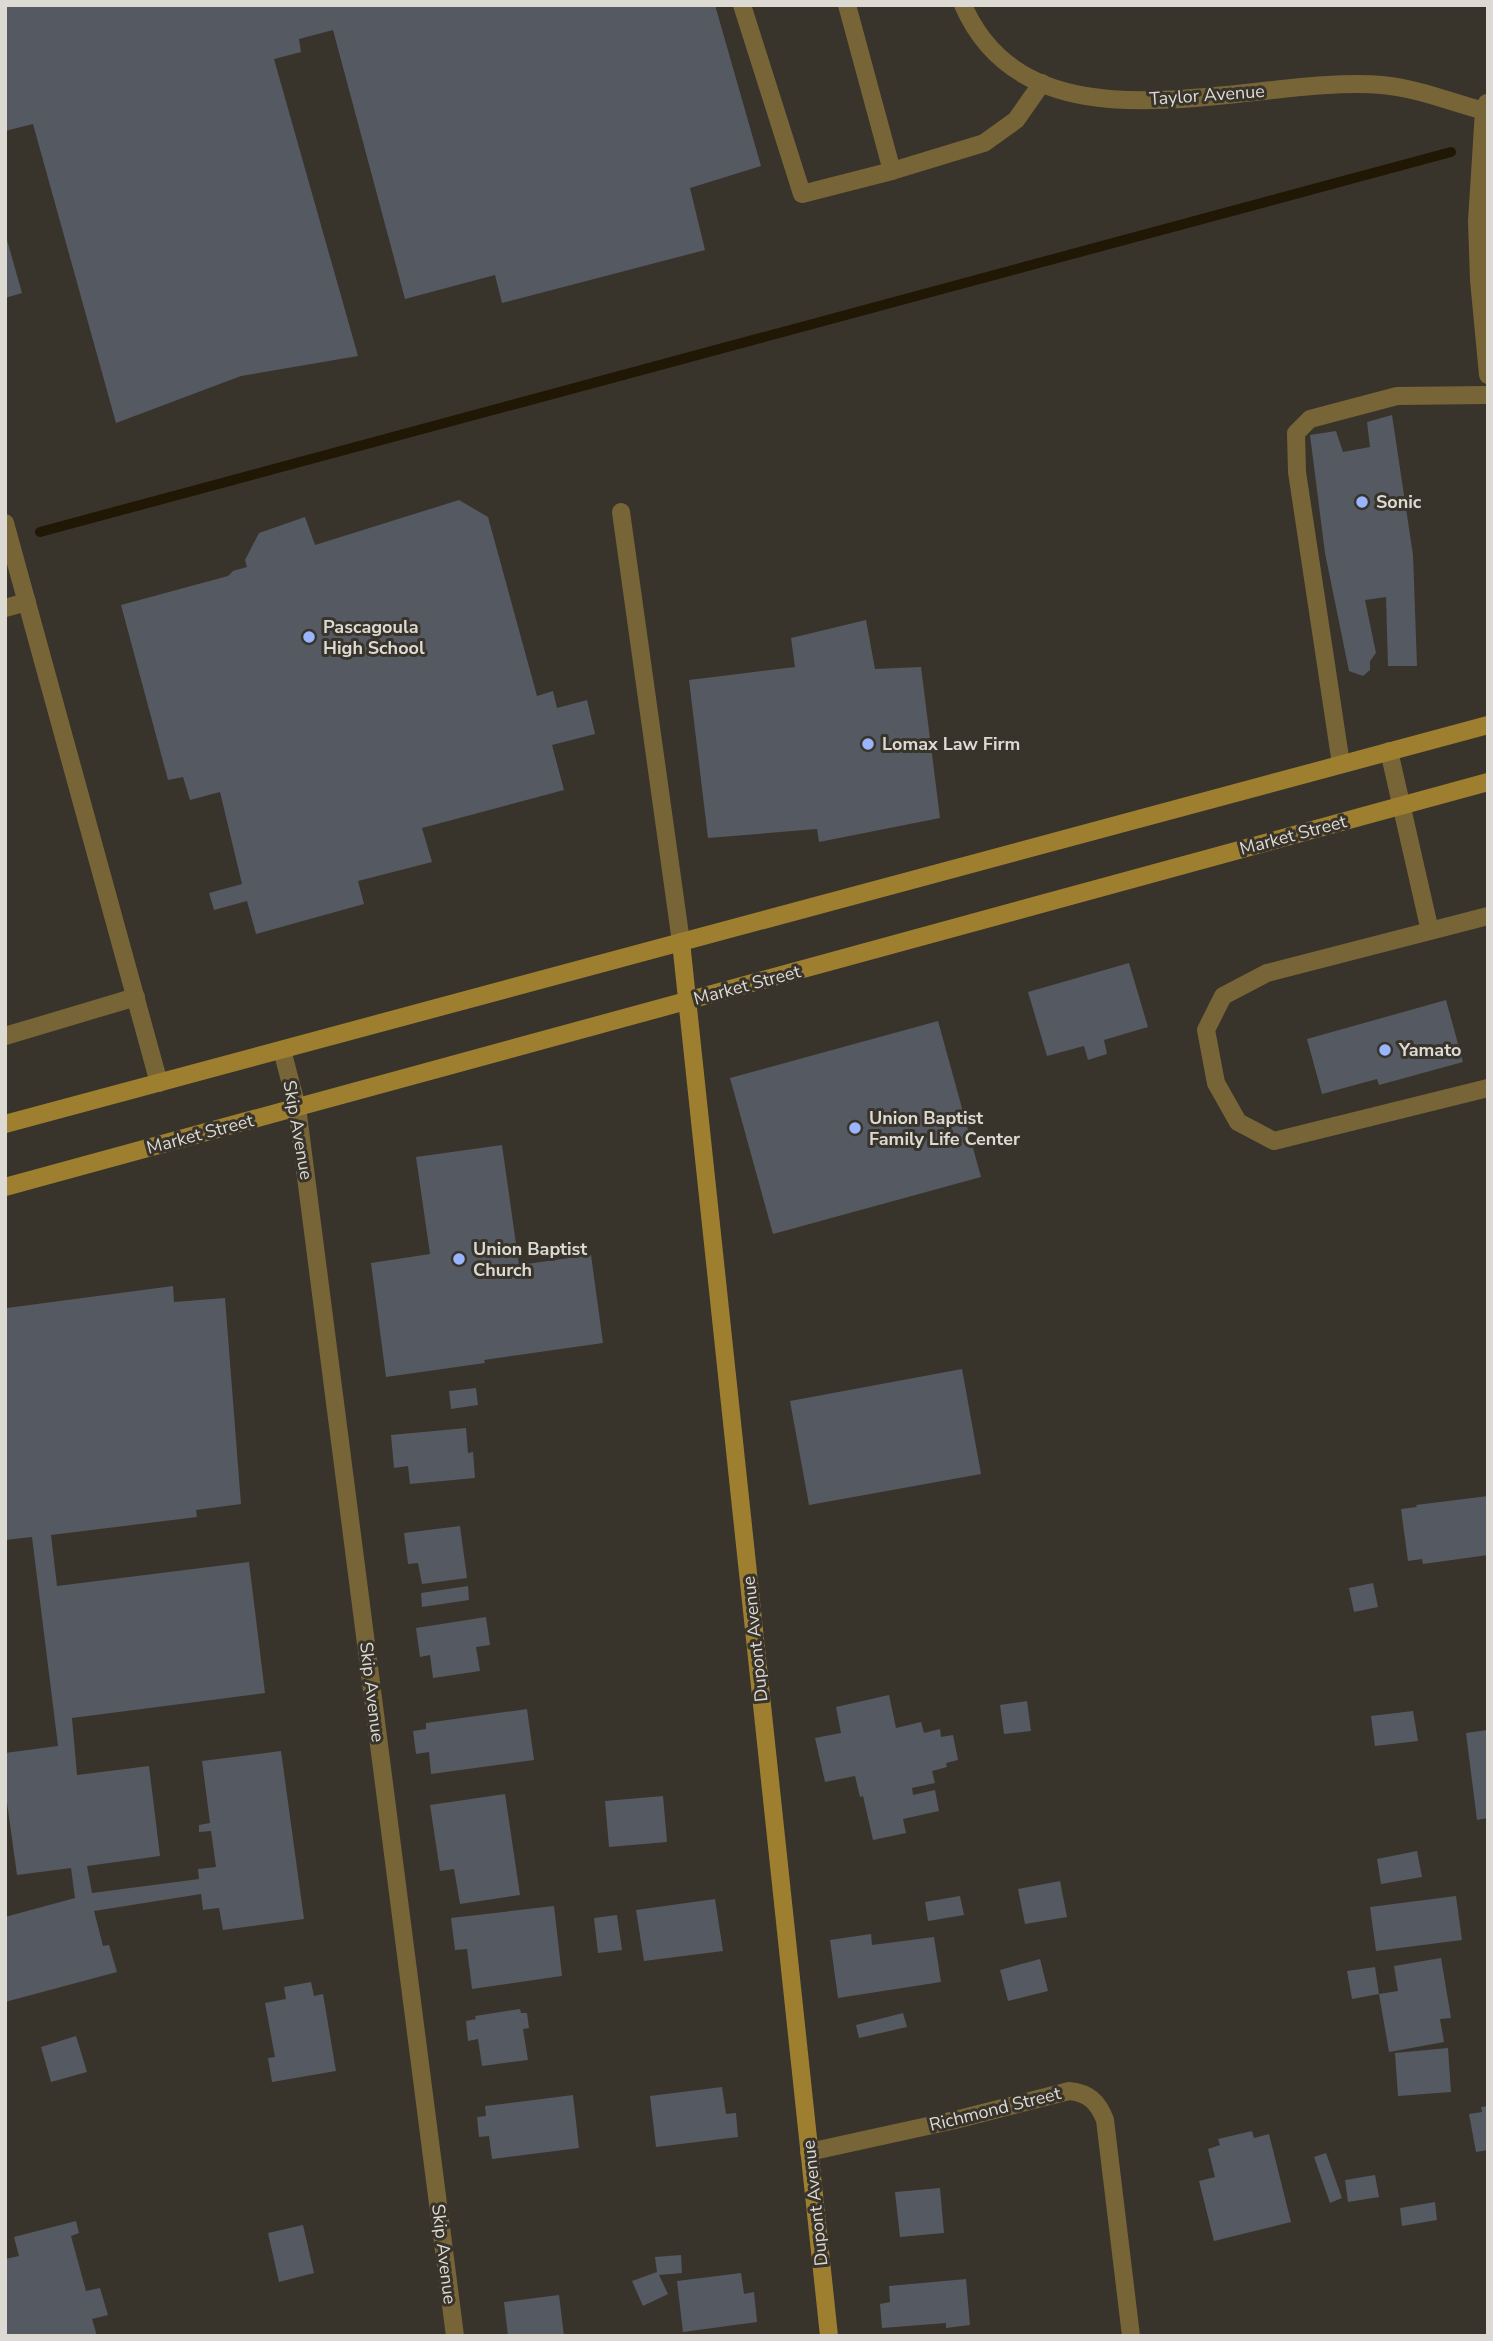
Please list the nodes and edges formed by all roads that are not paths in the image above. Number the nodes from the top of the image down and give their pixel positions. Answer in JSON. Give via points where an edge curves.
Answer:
{"nodes":[{"id":1,"x":742,"y":5,"type":"edge"},
{"id":2,"x":847,"y":5,"type":"edge"},
{"id":3,"x":963,"y":5,"type":"edge"},
{"id":4,"x":1042,"y":83,"type":"junction"},
{"id":5,"x":1486,"y":107,"type":"edge"},
{"id":6,"x":892,"y":171,"type":"junction"},
{"id":7,"x":1488,"y":375,"type":"edge"},
{"id":8,"x":1488,"y":395,"type":"edge"},
{"id":9,"x":621,"y":512,"type":"dead end"},
{"id":10,"x":5,"y":523,"type":"edge"},
{"id":11,"x":27,"y":602,"type":"junction"},
{"id":12,"x":5,"y":608,"type":"edge"},
{"id":13,"x":1488,"y":725,"type":"edge"},
{"id":14,"x":1389,"y":751,"type":"junction"},
{"id":15,"x":1340,"y":764,"type":"junction"},
{"id":16,"x":1488,"y":782,"type":"edge"},
{"id":17,"x":1402,"y":805,"type":"junction"},
{"id":18,"x":1488,"y":916,"type":"edge"},
{"id":19,"x":1430,"y":931,"type":"junction"},
{"id":20,"x":681,"y":942,"type":"junction"},
{"id":21,"x":136,"y":997,"type":"junction"},
{"id":22,"x":687,"y":1001,"type":"junction"},
{"id":23,"x":5,"y":1036,"type":"edge"},
{"id":24,"x":282,"y":1049,"type":"junction"},
{"id":25,"x":159,"y":1083,"type":"junction"},
{"id":26,"x":1488,"y":1088,"type":"edge"},
{"id":27,"x":297,"y":1107,"type":"junction"},
{"id":28,"x":5,"y":1124,"type":"edge"},
{"id":29,"x":5,"y":1187,"type":"edge"},
{"id":30,"x":809,"y":2152,"type":"junction"},
{"id":31,"x":455,"y":2336,"type":"edge"},
{"id":32,"x":828,"y":2336,"type":"edge"},
{"id":33,"x":1131,"y":2336,"type":"edge"}],
"edges":[{"from":1,"to":6,"type":"street","via":[[802,194]]},
{"from":2,"to":6,"type":"street"},
{"from":3,"to":4,"type":"street","name":"Taylor Avenue","via":[[996,55]]},
{"from":4,"to":5,"type":"street","name":"Taylor Avenue","via":[[1085,97],[1158,101],[1380,85]]},
{"from":4,"to":6,"type":"street","via":[[1016,120],[984,143]]},
{"from":5,"to":7,"type":"street","via":[[1477,221]]},
{"from":8,"to":15,"type":"street","via":[[1398,396],[1310,419],[1296,433],[1297,472]]},
{"from":9,"to":20,"type":"street"},
{"from":10,"to":11,"type":"street"},
{"from":11,"to":12,"type":"street"},
{"from":11,"to":21,"type":"street"},
{"from":13,"to":14,"type":"main road"},
{"from":14,"to":15,"type":"main road"},
{"from":14,"to":17,"type":"street"},
{"from":15,"to":20,"type":"main road"},
{"from":16,"to":17,"type":"main road","name":"Market Street"},
{"from":17,"to":19,"type":"street"},
{"from":17,"to":22,"type":"main road","name":"Market Street"},
{"from":18,"to":19,"type":"street"},
{"from":19,"to":26,"type":"street","via":[[1267,973],[1223,996],[1206,1030],[1216,1083],[1238,1122],[1275,1141]]},
{"from":20,"to":22,"type":"main road","name":"Dupont Avenue"},
{"from":20,"to":24,"type":"main road"},
{"from":21,"to":23,"type":"street"},
{"from":21,"to":25,"type":"street"},
{"from":22,"to":27,"type":"main road","name":"Market Street"},
{"from":22,"to":30,"type":"main road","name":"Dupont Avenue"},
{"from":24,"to":25,"type":"main road"},
{"from":24,"to":27,"type":"street","name":"Skip Avenue"},
{"from":25,"to":28,"type":"main road"},
{"from":27,"to":29,"type":"main road","name":"Market Street"},
{"from":27,"to":31,"type":"street","name":"Skip Avenue"},
{"from":30,"to":32,"type":"main road","name":"Dupont Avenue"},
{"from":30,"to":33,"type":"street","name":"Richmond Street","via":[[1069,2091],[1093,2099],[1105,2120]]}]}
